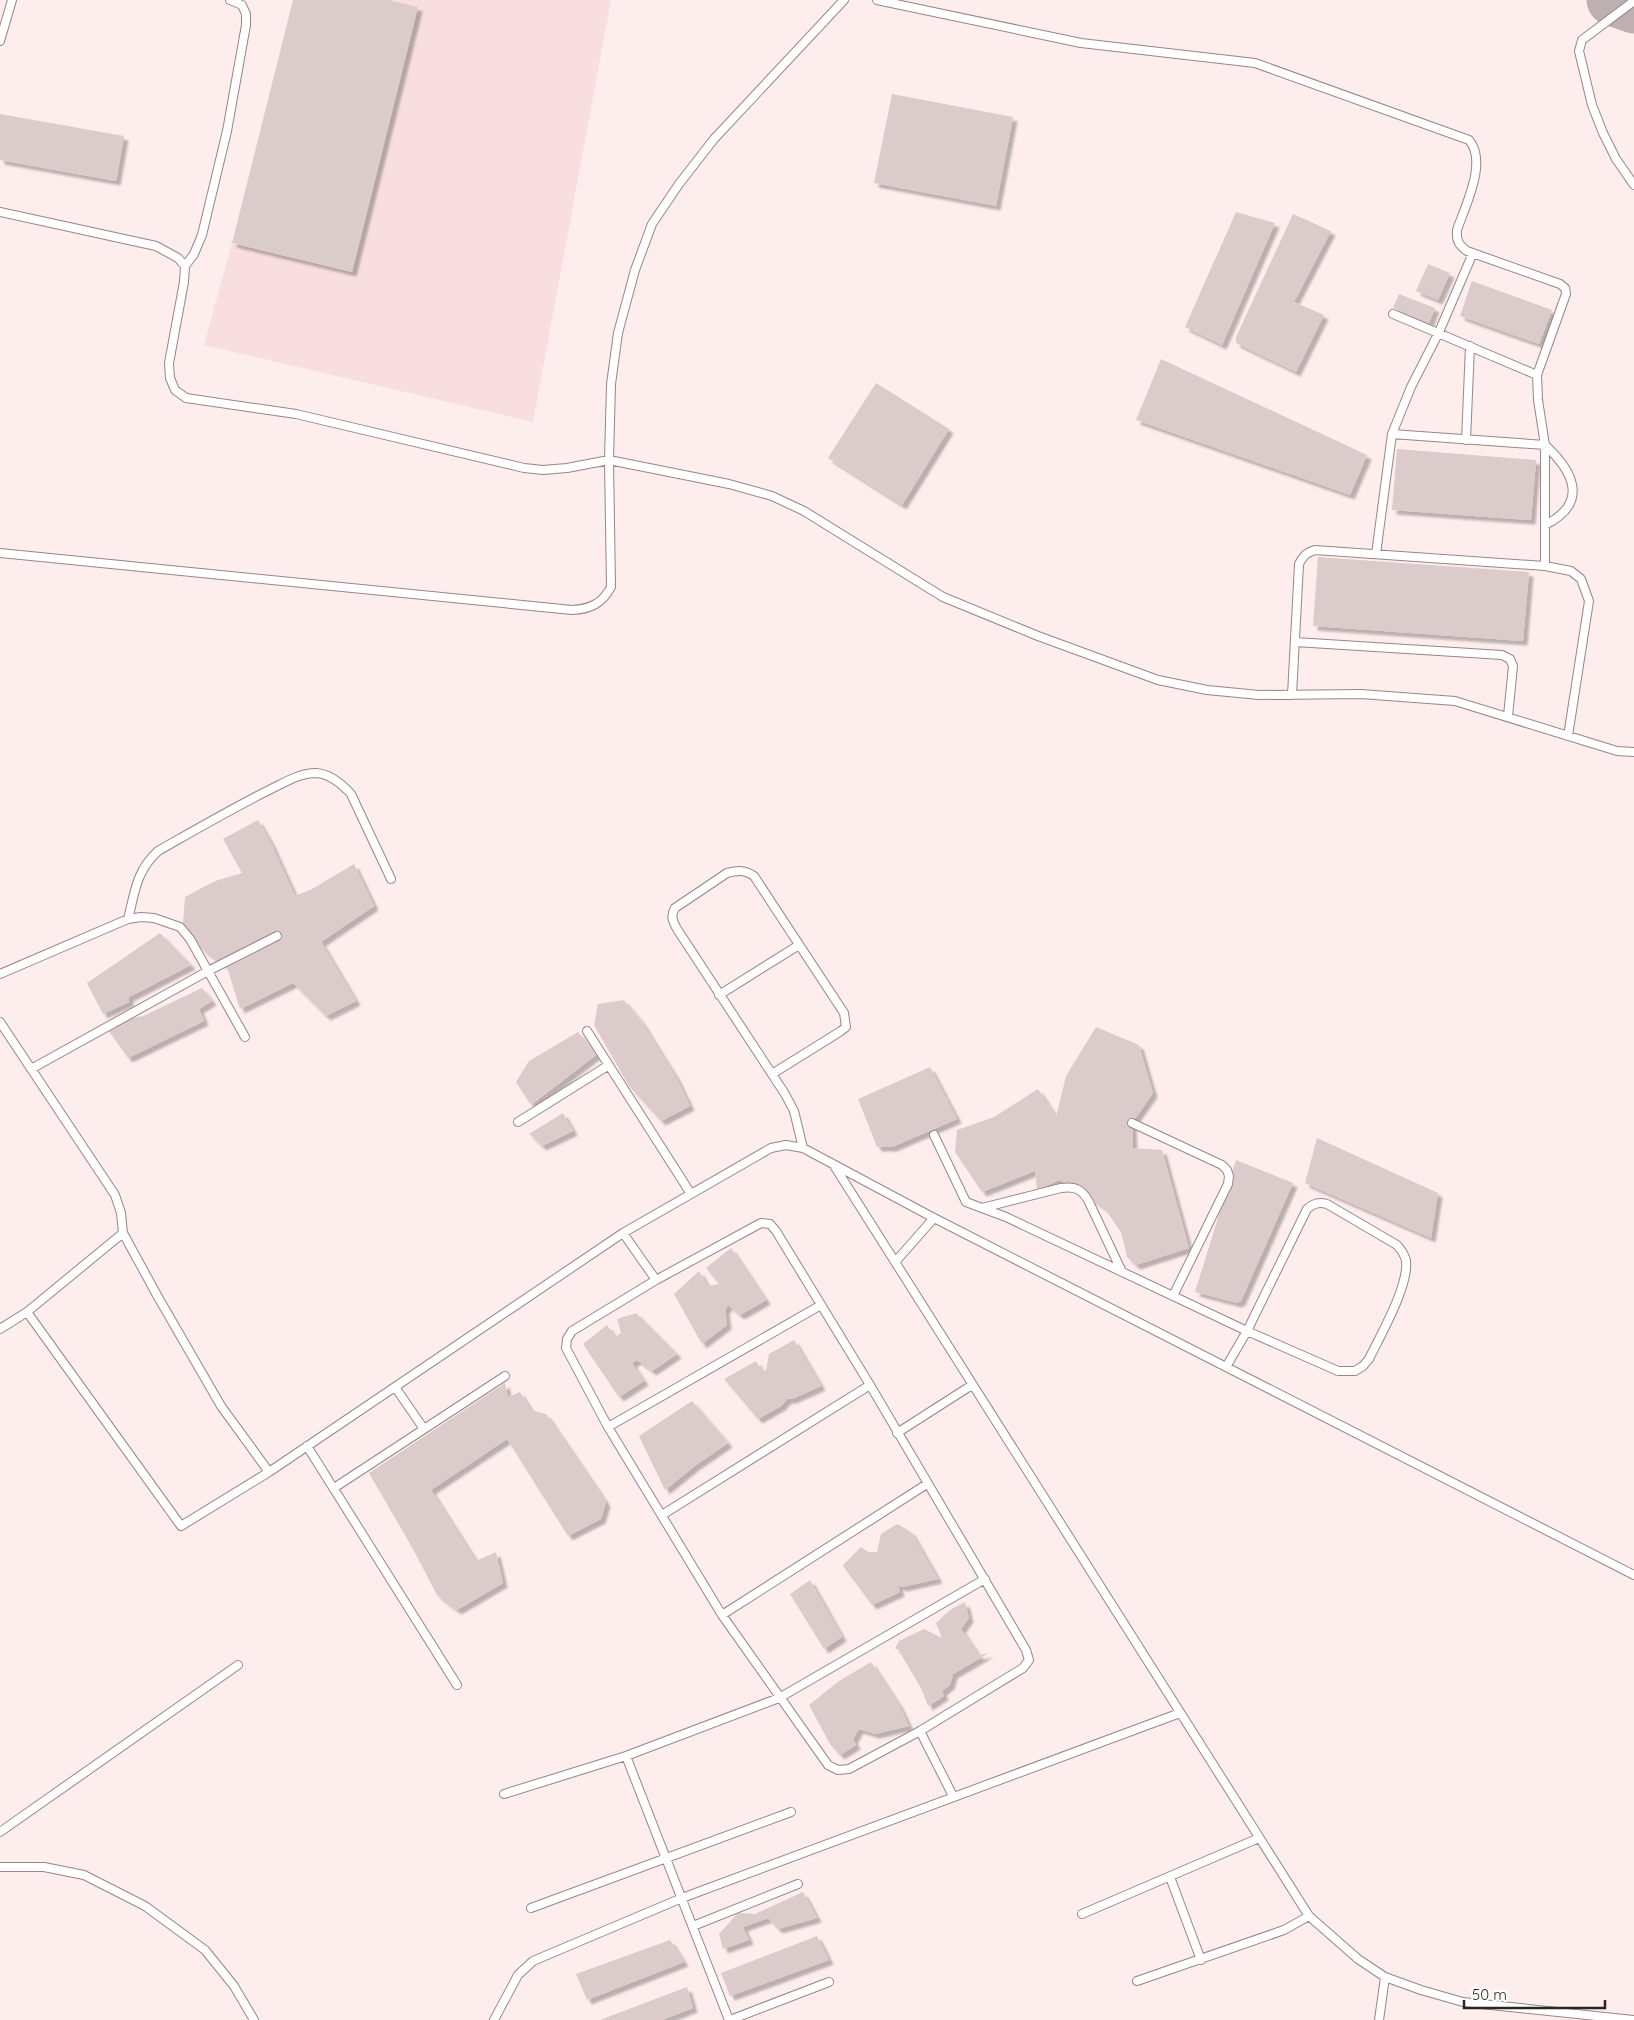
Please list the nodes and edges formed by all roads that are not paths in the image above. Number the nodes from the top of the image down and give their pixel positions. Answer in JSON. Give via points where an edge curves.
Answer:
{"nodes":[{"id":1,"x":12,"y":0,"type":"edge"},
{"id":2,"x":230,"y":0,"type":"edge"},
{"id":3,"x":844,"y":0,"type":"edge"},
{"id":4,"x":877,"y":0,"type":"edge"},
{"id":5,"x":1634,"y":1,"type":"edge"},
{"id":6,"x":0,"y":41,"type":"edge"},
{"id":7,"x":1634,"y":185,"type":"edge"},
{"id":8,"x":0,"y":212,"type":"edge"},
{"id":9,"x":1473,"y":253,"type":"junction"},
{"id":10,"x":185,"y":266,"type":"junction"},
{"id":11,"x":1393,"y":314,"type":"dead end"},
{"id":12,"x":1439,"y":332,"type":"junction"},
{"id":13,"x":1470,"y":346,"type":"junction"},
{"id":14,"x":1537,"y":375,"type":"junction"},
{"id":15,"x":1392,"y":434,"type":"junction"},
{"id":16,"x":1466,"y":440,"type":"junction"},
{"id":17,"x":1544,"y":446,"type":"junction"},
{"id":18,"x":609,"y":460,"type":"junction"},
{"id":19,"x":1545,"y":525,"type":"junction"},
{"id":20,"x":0,"y":553,"type":"edge"},
{"id":21,"x":1376,"y":554,"type":"junction"},
{"id":22,"x":1545,"y":566,"type":"junction"},
{"id":23,"x":1295,"y":642,"type":"junction"},
{"id":24,"x":1292,"y":695,"type":"junction"},
{"id":25,"x":1508,"y":716,"type":"junction"},
{"id":26,"x":1568,"y":736,"type":"junction"},
{"id":27,"x":1634,"y":752,"type":"edge"},
{"id":28,"x":391,"y":879,"type":"dead end"},
{"id":29,"x":128,"y":920,"type":"junction"},
{"id":30,"x":277,"y":936,"type":"dead end"},
{"id":31,"x":799,"y":945,"type":"junction"},
{"id":32,"x":208,"y":971,"type":"junction"},
{"id":33,"x":0,"y":974,"type":"edge"},
{"id":34,"x":720,"y":994,"type":"junction"},
{"id":35,"x":0,"y":1022,"type":"edge"},
{"id":36,"x":588,"y":1031,"type":"dead end"},
{"id":37,"x":245,"y":1037,"type":"dead end"},
{"id":38,"x":609,"y":1065,"type":"junction"},
{"id":39,"x":31,"y":1069,"type":"junction"},
{"id":40,"x":772,"y":1074,"type":"junction"},
{"id":41,"x":518,"y":1122,"type":"dead end"},
{"id":42,"x":1132,"y":1123,"type":"dead end"},
{"id":43,"x":934,"y":1135,"type":"dead end"},
{"id":44,"x":804,"y":1148,"type":"junction"},
{"id":45,"x":834,"y":1166,"type":"junction"},
{"id":46,"x":691,"y":1194,"type":"junction"},
{"id":47,"x":980,"y":1208,"type":"junction"},
{"id":48,"x":934,"y":1218,"type":"junction"},
{"id":49,"x":123,"y":1233,"type":"junction"},
{"id":50,"x":624,"y":1233,"type":"junction"},
{"id":51,"x":896,"y":1261,"type":"junction"},
{"id":52,"x":1122,"y":1272,"type":"junction"},
{"id":53,"x":656,"y":1280,"type":"junction"},
{"id":54,"x":1173,"y":1296,"type":"junction"},
{"id":55,"x":821,"y":1305,"type":"junction"},
{"id":56,"x":27,"y":1312,"type":"junction"},
{"id":57,"x":0,"y":1329,"type":"edge"},
{"id":58,"x":1247,"y":1331,"type":"junction"},
{"id":59,"x":1226,"y":1367,"type":"junction"},
{"id":60,"x":505,"y":1376,"type":"dead end"},
{"id":61,"x":870,"y":1385,"type":"junction"},
{"id":62,"x":972,"y":1385,"type":"junction"},
{"id":63,"x":395,"y":1387,"type":"junction"},
{"id":64,"x":608,"y":1427,"type":"junction"},
{"id":65,"x":424,"y":1429,"type":"junction"},
{"id":66,"x":897,"y":1433,"type":"junction"},
{"id":67,"x":307,"y":1446,"type":"junction"},
{"id":68,"x":269,"y":1472,"type":"junction"},
{"id":69,"x":928,"y":1484,"type":"junction"},
{"id":70,"x":334,"y":1488,"type":"junction"},
{"id":71,"x":662,"y":1514,"type":"junction"},
{"id":72,"x":1634,"y":1575,"type":"edge"},
{"id":73,"x":985,"y":1579,"type":"junction"},
{"id":74,"x":722,"y":1615,"type":"junction"},
{"id":75,"x":238,"y":1666,"type":"dead end"},
{"id":76,"x":457,"y":1685,"type":"dead end"},
{"id":77,"x":780,"y":1698,"type":"junction"},
{"id":78,"x":1180,"y":1713,"type":"junction"},
{"id":79,"x":920,"y":1731,"type":"junction"},
{"id":80,"x":626,"y":1756,"type":"junction"},
{"id":81,"x":504,"y":1794,"type":"dead end"},
{"id":82,"x":953,"y":1796,"type":"junction"},
{"id":83,"x":791,"y":1812,"type":"dead end"},
{"id":84,"x":0,"y":1832,"type":"edge"},
{"id":85,"x":1259,"y":1838,"type":"junction"},
{"id":86,"x":666,"y":1857,"type":"junction"},
{"id":87,"x":0,"y":1867,"type":"edge"},
{"id":88,"x":1170,"y":1877,"type":"junction"},
{"id":89,"x":798,"y":1884,"type":"dead end"},
{"id":90,"x":682,"y":1898,"type":"junction"},
{"id":91,"x":531,"y":1908,"type":"dead end"},
{"id":92,"x":1082,"y":1914,"type":"dead end"},
{"id":93,"x":1309,"y":1916,"type":"junction"},
{"id":94,"x":693,"y":1926,"type":"junction"},
{"id":95,"x":1201,"y":1960,"type":"junction"},
{"id":96,"x":1385,"y":1977,"type":"junction"},
{"id":97,"x":1137,"y":1981,"type":"dead end"},
{"id":98,"x":829,"y":1982,"type":"dead end"},
{"id":99,"x":254,"y":2020,"type":"edge"},
{"id":100,"x":494,"y":2020,"type":"edge"},
{"id":101,"x":729,"y":2020,"type":"edge"},
{"id":102,"x":1379,"y":2020,"type":"edge"},
{"id":103,"x":1634,"y":2020,"type":"edge"}],
"edges":[{"from":1,"to":6,"type":"lane"},
{"from":2,"to":10,"type":"lane","via":[[242,5],[246,25],[227,131],[202,235]]},
{"from":3,"to":18,"type":"lane","via":[[714,139],[652,224],[635,270],[618,334],[611,384]]},
{"from":4,"to":9,"type":"lane","via":[[1081,43],[1255,63],[1469,140],[1474,146],[1477,164],[1456,238],[1459,246]]},
{"from":5,"to":7,"type":"lane","via":[[1582,40],[1579,51],[1592,105],[1603,134]]},
{"from":8,"to":10,"type":"lane","via":[[156,246],[178,258]]},
{"from":9,"to":12,"type":"lane"},
{"from":9,"to":14,"type":"lane","via":[[1565,288],[1564,302]]},
{"from":10,"to":18,"type":"lane","via":[[169,363],[175,390],[186,398],[296,414],[524,468],[559,469]]},
{"from":11,"to":12,"type":"lane"},
{"from":12,"to":13,"type":"lane"},
{"from":12,"to":15,"type":"lane"},
{"from":13,"to":14,"type":"lane"},
{"from":13,"to":16,"type":"lane"},
{"from":14,"to":17,"type":"lane"},
{"from":15,"to":16,"type":"lane"},
{"from":15,"to":21,"type":"lane"},
{"from":16,"to":17,"type":"lane"},
{"from":17,"to":19,"type":"lane"},
{"from":17,"to":19,"type":"lane","via":[[1566,468],[1574,488],[1572,500],[1564,512]]},
{"from":18,"to":20,"type":"lane","via":[[611,587],[596,605],[585,609]]},
{"from":18,"to":24,"type":"lane","via":[[772,496],[804,511],[943,597],[1158,680],[1207,690]]},
{"from":19,"to":22,"type":"lane"},
{"from":21,"to":22,"type":"lane"},
{"from":21,"to":23,"type":"lane","via":[[1315,550],[1302,557]]},
{"from":22,"to":26,"type":"lane","via":[[1572,571],[1581,579],[1589,601]]},
{"from":23,"to":24,"type":"lane"},
{"from":23,"to":25,"type":"lane","via":[[1502,656],[1510,659],[1513,666]]},
{"from":24,"to":25,"type":"lane","via":[[1409,696],[1455,702]]},
{"from":25,"to":26,"type":"lane"},
{"from":26,"to":27,"type":"lane","via":[[1617,751]]},
{"from":28,"to":29,"type":"lane","via":[[351,794],[329,776],[316,773],[298,776],[239,805],[158,851],[139,874]]},
{"from":29,"to":32,"type":"lane","via":[[154,918],[180,928]]},
{"from":29,"to":33,"type":"lane"},
{"from":30,"to":32,"type":"lane"},
{"from":31,"to":34,"type":"lane"},
{"from":31,"to":34,"type":"lane","via":[[754,876],[746,871],[728,873],[675,908],[672,914],[677,930]]},
{"from":31,"to":40,"type":"lane","via":[[844,1013],[846,1027]]},
{"from":32,"to":37,"type":"lane"},
{"from":32,"to":39,"type":"lane"},
{"from":34,"to":40,"type":"lane"},
{"from":35,"to":39,"type":"lane"},
{"from":36,"to":38,"type":"lane"},
{"from":38,"to":41,"type":"lane"},
{"from":38,"to":46,"type":"lane"},
{"from":39,"to":49,"type":"lane","via":[[115,1196]]},
{"from":40,"to":44,"type":"lane","via":[[794,1111]]},
{"from":42,"to":54,"type":"lane","via":[[1222,1165],[1229,1176],[1224,1195]]},
{"from":43,"to":47,"type":"lane","via":[[962,1197]]},
{"from":44,"to":45,"type":"lane"},
{"from":44,"to":46,"type":"lane","via":[[786,1145],[771,1148]]},
{"from":45,"to":48,"type":"lane"},
{"from":45,"to":51,"type":"lane"},
{"from":46,"to":50,"type":"lane"},
{"from":47,"to":52,"type":"lane"},
{"from":47,"to":52,"type":"lane","via":[[1061,1188],[1078,1189],[1085,1194]]},
{"from":48,"to":51,"type":"lane"},
{"from":48,"to":59,"type":"lane"},
{"from":49,"to":56,"type":"lane"},
{"from":49,"to":68,"type":"lane","via":[[221,1406]]},
{"from":50,"to":53,"type":"lane"},
{"from":50,"to":63,"type":"lane"},
{"from":51,"to":62,"type":"lane"},
{"from":52,"to":54,"type":"lane"},
{"from":53,"to":55,"type":"lane","via":[[760,1223],[770,1224]]},
{"from":53,"to":64,"type":"lane","via":[[572,1331],[567,1339],[566,1348]]},
{"from":54,"to":58,"type":"lane"},
{"from":55,"to":61,"type":"lane"},
{"from":55,"to":64,"type":"lane"},
{"from":56,"to":57,"type":"lane"},
{"from":56,"to":68,"type":"lane","via":[[180,1526]]},
{"from":58,"to":58,"type":"lane","via":[[1313,1204],[1327,1204],[1403,1251],[1405,1280],[1369,1359],[1355,1371],[1338,1371]]},
{"from":58,"to":59,"type":"lane"},
{"from":59,"to":72,"type":"lane"},
{"from":60,"to":65,"type":"lane"},
{"from":61,"to":66,"type":"lane"},
{"from":61,"to":71,"type":"lane"},
{"from":62,"to":66,"type":"lane"},
{"from":62,"to":78,"type":"lane"},
{"from":63,"to":65,"type":"lane"},
{"from":63,"to":67,"type":"lane"},
{"from":64,"to":71,"type":"lane"},
{"from":65,"to":70,"type":"lane"},
{"from":66,"to":69,"type":"lane"},
{"from":67,"to":68,"type":"lane"},
{"from":67,"to":70,"type":"lane"},
{"from":69,"to":73,"type":"lane"},
{"from":69,"to":74,"type":"lane"},
{"from":70,"to":76,"type":"lane"},
{"from":71,"to":74,"type":"lane"},
{"from":73,"to":77,"type":"lane"},
{"from":73,"to":79,"type":"lane","via":[[1029,1660],[1023,1668]]},
{"from":74,"to":77,"type":"lane"},
{"from":75,"to":84,"type":"lane"},
{"from":77,"to":79,"type":"lane","via":[[828,1765],[838,1770],[849,1769]]},
{"from":77,"to":80,"type":"lane"},
{"from":78,"to":82,"type":"lane"},
{"from":78,"to":85,"type":"lane"},
{"from":79,"to":82,"type":"lane"},
{"from":80,"to":81,"type":"lane"},
{"from":80,"to":86,"type":"lane"},
{"from":82,"to":90,"type":"lane"},
{"from":83,"to":86,"type":"lane"},
{"from":85,"to":88,"type":"lane"},
{"from":85,"to":93,"type":"lane"},
{"from":86,"to":90,"type":"lane"},
{"from":86,"to":91,"type":"lane"},
{"from":87,"to":99,"type":"lane","via":[[44,1867],[84,1876],[145,1906],[204,1950],[234,1986]]},
{"from":88,"to":92,"type":"lane"},
{"from":88,"to":95,"type":"lane"},
{"from":89,"to":94,"type":"lane"},
{"from":90,"to":94,"type":"lane"},
{"from":90,"to":100,"type":"lane","via":[[533,1961],[518,1975]]},
{"from":93,"to":95,"type":"lane","via":[[1284,1930]]},
{"from":93,"to":96,"type":"lane","via":[[1358,1959]]},
{"from":94,"to":101,"type":"lane"},
{"from":95,"to":97,"type":"lane"},
{"from":96,"to":102,"type":"lane"},
{"from":96,"to":103,"type":"lane","via":[[1463,2002]]},
{"from":98,"to":101,"type":"lane"}]}
